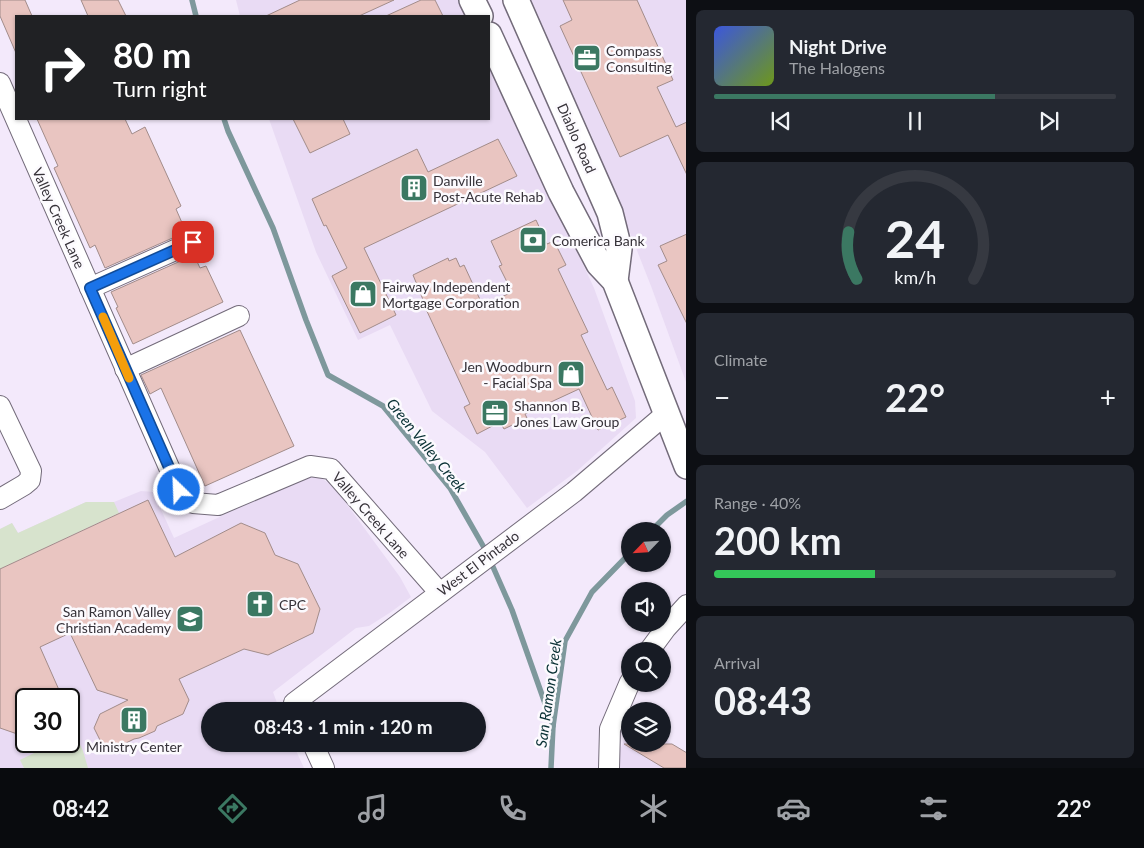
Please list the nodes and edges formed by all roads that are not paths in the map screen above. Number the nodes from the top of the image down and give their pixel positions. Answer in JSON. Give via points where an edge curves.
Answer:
{"nodes":[{"id":1,"x":472,"y":0,"type":"edge"},
{"id":2,"x":516,"y":0,"type":"edge"},
{"id":3,"x":480,"y":15,"type":"edge"},
{"id":4,"x":490,"y":37,"type":"edge"},
{"id":5,"x":0,"y":83,"type":"edge"},
{"id":6,"x":15,"y":117,"type":"edge"},
{"id":7,"x":16,"y":120,"type":"edge"},
{"id":8,"x":193,"y":242,"type":"dead end"},
{"id":9,"x":615,"y":281,"type":"junction"},
{"id":10,"x":90,"y":288,"type":"junction"},
{"id":11,"x":239,"y":316,"type":"dead end"},
{"id":12,"x":125,"y":369,"type":"junction"},
{"id":13,"x":0,"y":406,"type":"edge"},
{"id":14,"x":667,"y":413,"type":"junction"},
{"id":15,"x":686,"y":466,"type":"edge"},
{"id":16,"x":0,"y":498,"type":"edge"},
{"id":17,"x":445,"y":588,"type":"junction"},
{"id":18,"x":686,"y":604,"type":"edge"},
{"id":19,"x":656,"y":642,"type":"edge"},
{"id":20,"x":626,"y":692,"type":"edge"},
{"id":21,"x":295,"y":702,"type":"edge"},
{"id":22,"x":317,"y":752,"type":"edge"},
{"id":23,"x":324,"y":768,"type":"edge"},
{"id":24,"x":609,"y":768,"type":"edge"}],
"edges":[{"from":1,"to":3,"type":"street"},
{"from":2,"to":9,"type":"street","name":"Diablo Road","via":[[610,213],[619,249]]},
{"from":4,"to":9,"type":"street","name":"Diablo Road","via":[[561,192],[599,264]]},
{"from":5,"to":6,"type":"street","name":"Valley Creek Lane"},
{"from":7,"to":10,"type":"street","name":"Valley Creek Lane"},
{"from":8,"to":10,"type":"street"},
{"from":9,"to":14,"type":"street","name":"Diablo Road"},
{"from":10,"to":12,"type":"street","name":"Valley Creek Lane"},
{"from":11,"to":12,"type":"street"},
{"from":12,"to":17,"type":"street","name":"Valley Creek Lane","via":[[179,490],[193,503],[218,505],[310,466],[331,469]]},
{"from":13,"to":16,"type":"street","via":[[31,471],[30,480]]},
{"from":14,"to":15,"type":"street","name":"Diablo Road"},
{"from":14,"to":17,"type":"street","name":"West El Pintado","via":[[574,492]]},
{"from":17,"to":21,"type":"street","name":"West El Pintado"},
{"from":18,"to":19,"type":"street"},
{"from":20,"to":24,"type":"street","via":[[610,729]]},
{"from":22,"to":23,"type":"street"}]}
